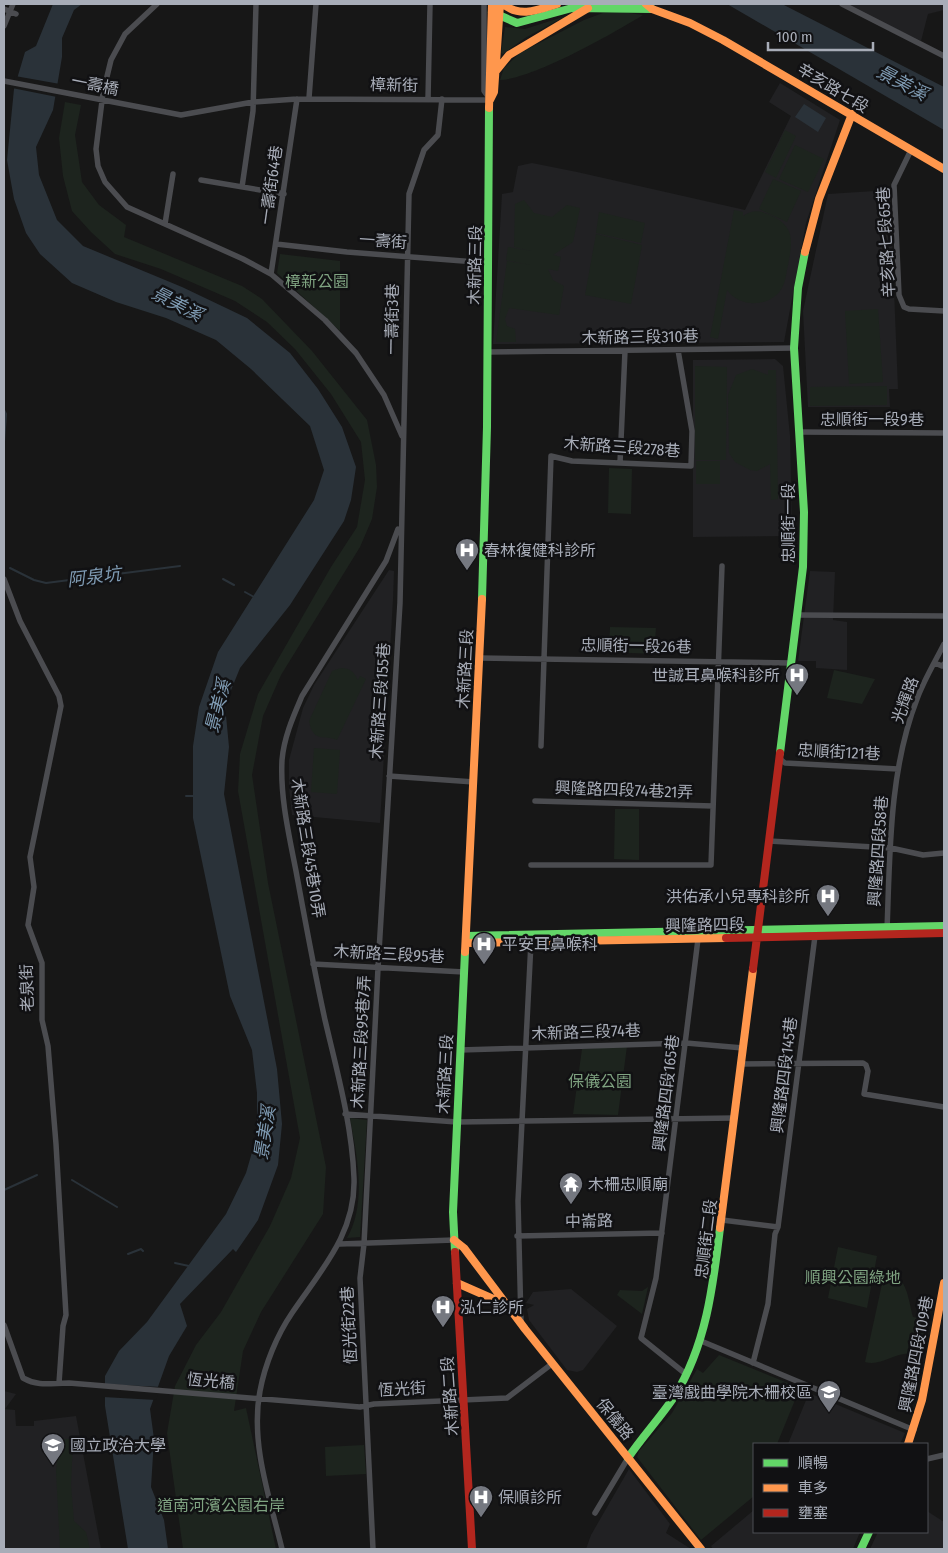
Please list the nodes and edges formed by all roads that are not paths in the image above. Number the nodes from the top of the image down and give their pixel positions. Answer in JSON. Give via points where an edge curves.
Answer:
{"nodes":[{"id":1,"x":14,"y":4,"type":"edge"},
{"id":2,"x":157,"y":4,"type":"edge"},
{"id":3,"x":256,"y":4,"type":"edge"},
{"id":4,"x":316,"y":4,"type":"edge"},
{"id":5,"x":430,"y":4,"type":"edge"},
{"id":6,"x":484,"y":4,"type":"edge"},
{"id":7,"x":501,"y":4,"type":"edge"},
{"id":8,"x":557,"y":4,"type":"edge"},
{"id":9,"x":842,"y":4,"type":"edge"},
{"id":10,"x":649,"y":6,"type":"edge"},
{"id":11,"x":588,"y":7,"type":"junction"},
{"id":12,"x":492,"y":8,"type":"edge"},
{"id":13,"x":7,"y":10,"type":"edge"},
{"id":14,"x":16,"y":14,"type":"dead end"},
{"id":15,"x":500,"y":17,"type":"junction"},
{"id":16,"x":4,"y":26,"type":"edge"},
{"id":17,"x":944,"y":56,"type":"edge"},
{"id":18,"x":496,"y":72,"type":"junction"},
{"id":19,"x":4,"y":81,"type":"edge"},
{"id":20,"x":309,"y":98,"type":"junction"},
{"id":21,"x":297,"y":99,"type":"junction"},
{"id":22,"x":428,"y":99,"type":"junction"},
{"id":23,"x":442,"y":99,"type":"junction"},
{"id":24,"x":490,"y":100,"type":"junction"},
{"id":25,"x":253,"y":102,"type":"junction"},
{"id":26,"x":852,"y":114,"type":"junction"},
{"id":27,"x":911,"y":150,"type":"junction"},
{"id":28,"x":944,"y":169,"type":"edge"},
{"id":29,"x":173,"y":174,"type":"dead end"},
{"id":30,"x":202,"y":180,"type":"dead end"},
{"id":31,"x":242,"y":187,"type":"junction"},
{"id":32,"x":284,"y":194,"type":"junction"},
{"id":33,"x":165,"y":224,"type":"junction"},
{"id":34,"x":276,"y":244,"type":"junction"},
{"id":35,"x":406,"y":256,"type":"junction"},
{"id":36,"x":489,"y":263,"type":"junction"},
{"id":37,"x":271,"y":274,"type":"junction"},
{"id":38,"x":944,"y":311,"type":"edge"},
{"id":39,"x":794,"y":348,"type":"junction"},
{"id":40,"x":625,"y":350,"type":"junction"},
{"id":41,"x":678,"y":350,"type":"junction"},
{"id":42,"x":488,"y":352,"type":"junction"},
{"id":43,"x":799,"y":432,"type":"junction"},
{"id":44,"x":944,"y":433,"type":"edge"},
{"id":45,"x":403,"y":440,"type":"junction"},
{"id":46,"x":620,"y":463,"type":"junction"},
{"id":47,"x":401,"y":519,"type":"junction"},
{"id":48,"x":722,"y":566,"type":"dead end"},
{"id":49,"x":4,"y":579,"type":"edge"},
{"id":50,"x":797,"y":615,"type":"junction"},
{"id":51,"x":944,"y":616,"type":"edge"},
{"id":52,"x":944,"y":644,"type":"edge"},
{"id":53,"x":480,"y":658,"type":"junction"},
{"id":54,"x":544,"y":659,"type":"junction"},
{"id":55,"x":718,"y":662,"type":"junction"},
{"id":56,"x":791,"y":663,"type":"junction"},
{"id":57,"x":935,"y":663,"type":"junction"},
{"id":58,"x":944,"y":664,"type":"edge"},
{"id":59,"x":541,"y":746,"type":"dead end"},
{"id":60,"x":779,"y":758,"type":"junction"},
{"id":61,"x":898,"y":769,"type":"junction"},
{"id":62,"x":389,"y":776,"type":"junction"},
{"id":63,"x":474,"y":782,"type":"junction"},
{"id":64,"x":534,"y":801,"type":"dead end"},
{"id":65,"x":712,"y":806,"type":"junction"},
{"id":66,"x":769,"y":841,"type":"junction"},
{"id":67,"x":891,"y":848,"type":"junction"},
{"id":68,"x":944,"y":853,"type":"edge"},
{"id":69,"x":531,"y":865,"type":"dead end"},
{"id":70,"x":944,"y":926,"type":"edge"},
{"id":71,"x":808,"y":929,"type":"junction"},
{"id":72,"x":887,"y":931,"type":"junction"},
{"id":73,"x":944,"y":933,"type":"edge"},
{"id":74,"x":757,"y":934,"type":"junction"},
{"id":75,"x":815,"y":936,"type":"junction"},
{"id":76,"x":698,"y":938,"type":"junction"},
{"id":77,"x":466,"y":940,"type":"junction"},
{"id":78,"x":531,"y":942,"type":"junction"},
{"id":79,"x":313,"y":964,"type":"junction"},
{"id":80,"x":378,"y":968,"type":"junction"},
{"id":81,"x":464,"y":972,"type":"junction"},
{"id":82,"x":686,"y":1043,"type":"junction"},
{"id":83,"x":525,"y":1047,"type":"junction"},
{"id":84,"x":743,"y":1048,"type":"junction"},
{"id":85,"x":460,"y":1050,"type":"junction"},
{"id":86,"x":799,"y":1063,"type":"junction"},
{"id":87,"x":741,"y":1064,"type":"junction"},
{"id":88,"x":944,"y":1107,"type":"edge"},
{"id":89,"x":345,"y":1114,"type":"junction"},
{"id":90,"x":371,"y":1117,"type":"junction"},
{"id":91,"x":676,"y":1117,"type":"junction"},
{"id":92,"x":734,"y":1118,"type":"junction"},
{"id":93,"x":457,"y":1122,"type":"junction"},
{"id":94,"x":521,"y":1122,"type":"junction"},
{"id":95,"x":722,"y":1220,"type":"junction"},
{"id":96,"x":778,"y":1227,"type":"junction"},
{"id":97,"x":662,"y":1233,"type":"junction"},
{"id":98,"x":517,"y":1236,"type":"junction"},
{"id":99,"x":454,"y":1240,"type":"junction"},
{"id":100,"x":340,"y":1244,"type":"junction"},
{"id":101,"x":364,"y":1244,"type":"junction"},
{"id":102,"x":457,"y":1283,"type":"junction"},
{"id":103,"x":944,"y":1283,"type":"edge"},
{"id":104,"x":509,"y":1306,"type":"junction"},
{"id":105,"x":941,"y":1321,"type":"edge"},
{"id":106,"x":521,"y":1322,"type":"junction"},
{"id":107,"x":4,"y":1324,"type":"edge"},
{"id":108,"x":701,"y":1341,"type":"junction"},
{"id":109,"x":553,"y":1363,"type":"junction"},
{"id":110,"x":753,"y":1363,"type":"junction"},
{"id":111,"x":687,"y":1375,"type":"junction"},
{"id":112,"x":59,"y":1383,"type":"junction"},
{"id":113,"x":465,"y":1400,"type":"junction"},
{"id":114,"x":367,"y":1405,"type":"junction"},
{"id":115,"x":360,"y":1407,"type":"joint"},
{"id":116,"x":914,"y":1430,"type":"junction"},
{"id":117,"x":908,"y":1443,"type":"edge"},
{"id":118,"x":944,"y":1455,"type":"edge"},
{"id":119,"x":628,"y":1458,"type":"junction"},
{"id":120,"x":928,"y":1459,"type":"edge"},
{"id":121,"x":596,"y":1513,"type":"dead end"},
{"id":122,"x":869,"y":1533,"type":"edge"},
{"id":123,"x":282,"y":1549,"type":"edge"},
{"id":124,"x":373,"y":1549,"type":"edge"},
{"id":125,"x":472,"y":1549,"type":"edge"},
{"id":126,"x":701,"y":1549,"type":"edge"},
{"id":127,"x":861,"y":1549,"type":"edge"}],
"edges":[{"from":1,"to":13,"type":"street"},
{"from":2,"to":33,"type":"street","via":[[125,34],[111,60],[96,149],[104,182],[115,196],[127,207]]},
{"from":3,"to":25,"type":"street"},
{"from":4,"to":20,"type":"street"},
{"from":5,"to":22,"type":"street"},
{"from":6,"to":24,"type":"street","name":"木新路三段","via":[[484,91]]},
{"from":7,"to":8,"type":"main road","via":[[524,13]]},
{"from":7,"to":15,"type":"main road","name":"木新路三段"},
{"from":9,"to":17,"type":"street"},
{"from":10,"to":11,"type":"main road","name":"辛亥路七段"},
{"from":10,"to":26,"type":"main road","name":"辛亥路七段","via":[[698,27]]},
{"from":11,"to":15,"type":"main road","name":"辛亥路七段","via":[[572,8],[517,23]]},
{"from":11,"to":18,"type":"main road","via":[[516,51]]},
{"from":12,"to":15,"type":"main road"},
{"from":12,"to":24,"type":"main road","name":"木新路三段"},
{"from":13,"to":14,"type":"street"},
{"from":13,"to":16,"type":"street"},
{"from":15,"to":18,"type":"main road","name":"木新路三段"},
{"from":18,"to":24,"type":"main road","name":"木新路三段"},
{"from":19,"to":25,"type":"street","name":"一壽橋","via":[[181,115]]},
{"from":20,"to":21,"type":"street","name":"樟新街"},
{"from":20,"to":22,"type":"street","name":"樟新街"},
{"from":21,"to":25,"type":"street","name":"樟新街"},
{"from":21,"to":32,"type":"street","name":"一壽街64巷"},
{"from":22,"to":23,"type":"street","name":"樟新街"},
{"from":23,"to":24,"type":"street","name":"樟新街"},
{"from":23,"to":35,"type":"street","name":"一壽街3巷","via":[[438,135],[424,150],[409,194]]},
{"from":24,"to":36,"type":"main road","name":"木新路三段"},
{"from":25,"to":31,"type":"street"},
{"from":26,"to":27,"type":"main road","name":"辛亥路七段"},
{"from":26,"to":39,"type":"main road","name":"忠順街一段","via":[[824,184],[808,237],[797,297]]},
{"from":27,"to":28,"type":"main road","name":"辛亥路七段"},
{"from":27,"to":38,"type":"street","name":"辛亥路七段65巷","via":[[896,178],[894,193],[899,295],[904,307]]},
{"from":29,"to":33,"type":"street"},
{"from":30,"to":31,"type":"street"},
{"from":31,"to":32,"type":"street"},
{"from":32,"to":34,"type":"street","name":"一壽街64巷"},
{"from":33,"to":37,"type":"street"},
{"from":34,"to":35,"type":"street","name":"一壽街"},
{"from":34,"to":37,"type":"street","name":"一壽街64巷"},
{"from":35,"to":36,"type":"street","name":"一壽街"},
{"from":35,"to":45,"type":"street","name":"一壽街3巷"},
{"from":36,"to":42,"type":"main road","name":"木新路三段"},
{"from":37,"to":45,"type":"street","via":[[325,320],[356,353],[384,395]]},
{"from":39,"to":41,"type":"street","name":"木新路三段310巷"},
{"from":39,"to":43,"type":"main road","name":"忠順街一段"},
{"from":40,"to":41,"type":"street","name":"木新路三段310巷"},
{"from":40,"to":42,"type":"street","name":"木新路三段310巷"},
{"from":40,"to":46,"type":"street"},
{"from":41,"to":46,"type":"street","name":"木新路三段278巷","via":[[692,431],[691,466]]},
{"from":42,"to":53,"type":"main road","name":"木新路三段"},
{"from":43,"to":44,"type":"street","name":"忠順街一段9巷"},
{"from":43,"to":50,"type":"main road","name":"忠順街一段","via":[[804,530]]},
{"from":45,"to":47,"type":"street","name":"一壽街3巷"},
{"from":46,"to":54,"type":"street","name":"木新路三段278巷","via":[[572,461],[550,456]]},
{"from":47,"to":62,"type":"street","name":"木新路三段155巷","via":[[400,603]]},
{"from":47,"to":79,"type":"street","name":"木新路三段45巷10弄","via":[[386,561],[302,696],[286,739],[282,761],[284,804]]},
{"from":48,"to":55,"type":"street"},
{"from":49,"to":112,"type":"street","name":"老泉街","via":[[20,621],[59,696],[61,706],[30,857],[34,887],[28,918],[42,963],[42,1025],[48,1046],[56,1144],[66,1315]]},
{"from":50,"to":51,"type":"street"},
{"from":50,"to":56,"type":"main road","name":"忠順街一段"},
{"from":52,"to":57,"type":"street","name":"光輝路"},
{"from":53,"to":54,"type":"street","name":"忠順街一段26巷"},
{"from":53,"to":63,"type":"main road","name":"木新路三段"},
{"from":54,"to":55,"type":"street","name":"忠順街一段26巷"},
{"from":54,"to":59,"type":"street"},
{"from":55,"to":56,"type":"street","name":"忠順街一段26巷"},
{"from":55,"to":65,"type":"street"},
{"from":56,"to":60,"type":"main road","name":"忠順街一段"},
{"from":57,"to":58,"type":"street"},
{"from":57,"to":61,"type":"street","name":"光輝路","via":[[917,698]]},
{"from":60,"to":61,"type":"street","name":"忠順街121巷","via":[[785,763]]},
{"from":60,"to":66,"type":"main road","name":"忠順街一段"},
{"from":61,"to":67,"type":"street","name":"興隆路四段58巷"},
{"from":62,"to":63,"type":"street","name":"木新路三段155巷"},
{"from":62,"to":80,"type":"street","name":"木新路三段95巷7弄"},
{"from":63,"to":77,"type":"main road","name":"木新路三段"},
{"from":64,"to":65,"type":"street","name":"興隆路四段74巷21弄"},
{"from":65,"to":69,"type":"street","via":[[711,865]]},
{"from":66,"to":67,"type":"street"},
{"from":66,"to":74,"type":"main road","name":"忠順街一段"},
{"from":67,"to":68,"type":"street","via":[[923,855]]},
{"from":67,"to":72,"type":"street","name":"興隆路四段58巷"},
{"from":70,"to":72,"type":"main road","name":"興隆路四段"},
{"from":71,"to":72,"type":"main road","name":"興隆路四段"},
{"from":71,"to":74,"type":"main road","name":"興隆路四段"},
{"from":71,"to":75,"type":"street"},
{"from":72,"to":73,"type":"main road","name":"興隆路四段"},
{"from":72,"to":75,"type":"main road","name":"興隆路四段"},
{"from":74,"to":75,"type":"main road","name":"興隆路四段"},
{"from":74,"to":76,"type":"main road","name":"興隆路四段"},
{"from":74,"to":77,"type":"main road","name":"興隆路四段"},
{"from":74,"to":84,"type":"main road","name":"忠順街二段"},
{"from":75,"to":86,"type":"street","name":"興隆路四段145巷"},
{"from":76,"to":78,"type":"main road","name":"興隆路四段"},
{"from":76,"to":82,"type":"street","name":"興隆路四段165巷"},
{"from":77,"to":78,"type":"main road","name":"興隆路四段"},
{"from":77,"to":81,"type":"main road","name":"木新路三段"},
{"from":78,"to":83,"type":"street"},
{"from":79,"to":80,"type":"street","name":"木新路三段95巷"},
{"from":79,"to":89,"type":"street","name":"木新路三段45巷10弄"},
{"from":80,"to":81,"type":"street","name":"木新路三段95巷"},
{"from":80,"to":90,"type":"street","name":"木新路三段95巷7弄"},
{"from":81,"to":85,"type":"main road","name":"木新路三段"},
{"from":82,"to":83,"type":"street","name":"木新路三段74巷"},
{"from":82,"to":84,"type":"street","name":"木新路三段74巷"},
{"from":82,"to":91,"type":"street","name":"興隆路四段165巷"},
{"from":83,"to":85,"type":"street","name":"木新路三段74巷"},
{"from":83,"to":94,"type":"street"},
{"from":84,"to":87,"type":"main road","name":"忠順街二段"},
{"from":85,"to":93,"type":"main road","name":"木新路三段"},
{"from":86,"to":87,"type":"street"},
{"from":86,"to":88,"type":"street","via":[[862,1063],[868,1071],[864,1094]]},
{"from":86,"to":96,"type":"street","name":"興隆路四段145巷"},
{"from":87,"to":92,"type":"main road","name":"忠順街二段"},
{"from":89,"to":90,"type":"street"},
{"from":89,"to":100,"type":"street","name":"木新路三段45巷10弄","via":[[354,1181],[348,1222]]},
{"from":90,"to":93,"type":"street"},
{"from":90,"to":101,"type":"street","name":"木新路三段95巷7弄"},
{"from":91,"to":92,"type":"street"},
{"from":91,"to":94,"type":"street"},
{"from":91,"to":97,"type":"street","name":"興隆路四段165巷"},
{"from":92,"to":95,"type":"main road","name":"忠順街二段"},
{"from":93,"to":94,"type":"street"},
{"from":93,"to":99,"type":"main road","name":"木新路三段"},
{"from":94,"to":98,"type":"street"},
{"from":95,"to":96,"type":"street"},
{"from":95,"to":108,"type":"main road","name":"忠順街二段","via":[[713,1288]]},
{"from":96,"to":110,"type":"street","name":"興隆路四段145巷","via":[[768,1304]]},
{"from":97,"to":98,"type":"street","name":"中崙路"},
{"from":97,"to":111,"type":"street","name":"興隆路四段165巷","via":[[656,1278],[641,1338]]},
{"from":98,"to":106,"type":"street"},
{"from":99,"to":101,"type":"street"},
{"from":99,"to":102,"type":"main road","name":"木新路二段"},
{"from":99,"to":104,"type":"main road","name":"保儀路","via":[[464,1248]]},
{"from":100,"to":101,"type":"street"},
{"from":100,"to":123,"type":"street","name":"木新路三段45巷10弄","via":[[281,1332],[260,1390],[258,1426],[266,1485]]},
{"from":101,"to":114,"type":"street","name":"恆光街22巷","via":[[360,1293]]},
{"from":102,"to":104,"type":"main road"},
{"from":102,"to":113,"type":"main road","name":"木新路二段"},
{"from":103,"to":105,"type":"main road","name":"興隆路四段109巷"},
{"from":104,"to":106,"type":"main road","name":"保儀路"},
{"from":105,"to":116,"type":"main road","name":"興隆路四段109巷"},
{"from":106,"to":109,"type":"main road","name":"保儀路"},
{"from":107,"to":112,"type":"street","name":"恆光橋","via":[[22,1378],[34,1384]]},
{"from":108,"to":110,"type":"street"},
{"from":108,"to":111,"type":"main road","name":"忠順街二段"},
{"from":109,"to":113,"type":"street","name":"恆光街","via":[[507,1398]]},
{"from":109,"to":119,"type":"main road","name":"保儀路"},
{"from":110,"to":116,"type":"street"},
{"from":111,"to":119,"type":"main road","name":"忠順街二段","via":[[666,1409]]},
{"from":112,"to":115,"type":"street","name":"恆光橋"},
{"from":113,"to":114,"type":"street","name":"恆光街"},
{"from":113,"to":125,"type":"main road","name":"木新路二段"},
{"from":114,"to":115,"type":"street","name":"恆光街"},
{"from":114,"to":124,"type":"street","name":"恆光街22巷"},
{"from":116,"to":117,"type":"main road","name":"興隆路四段109巷"},
{"from":118,"to":120,"type":"street"},
{"from":119,"to":121,"type":"street","name":"忠順街二段"},
{"from":119,"to":126,"type":"main road","name":"保儀路"},
{"from":122,"to":127,"type":"main road"}]}
